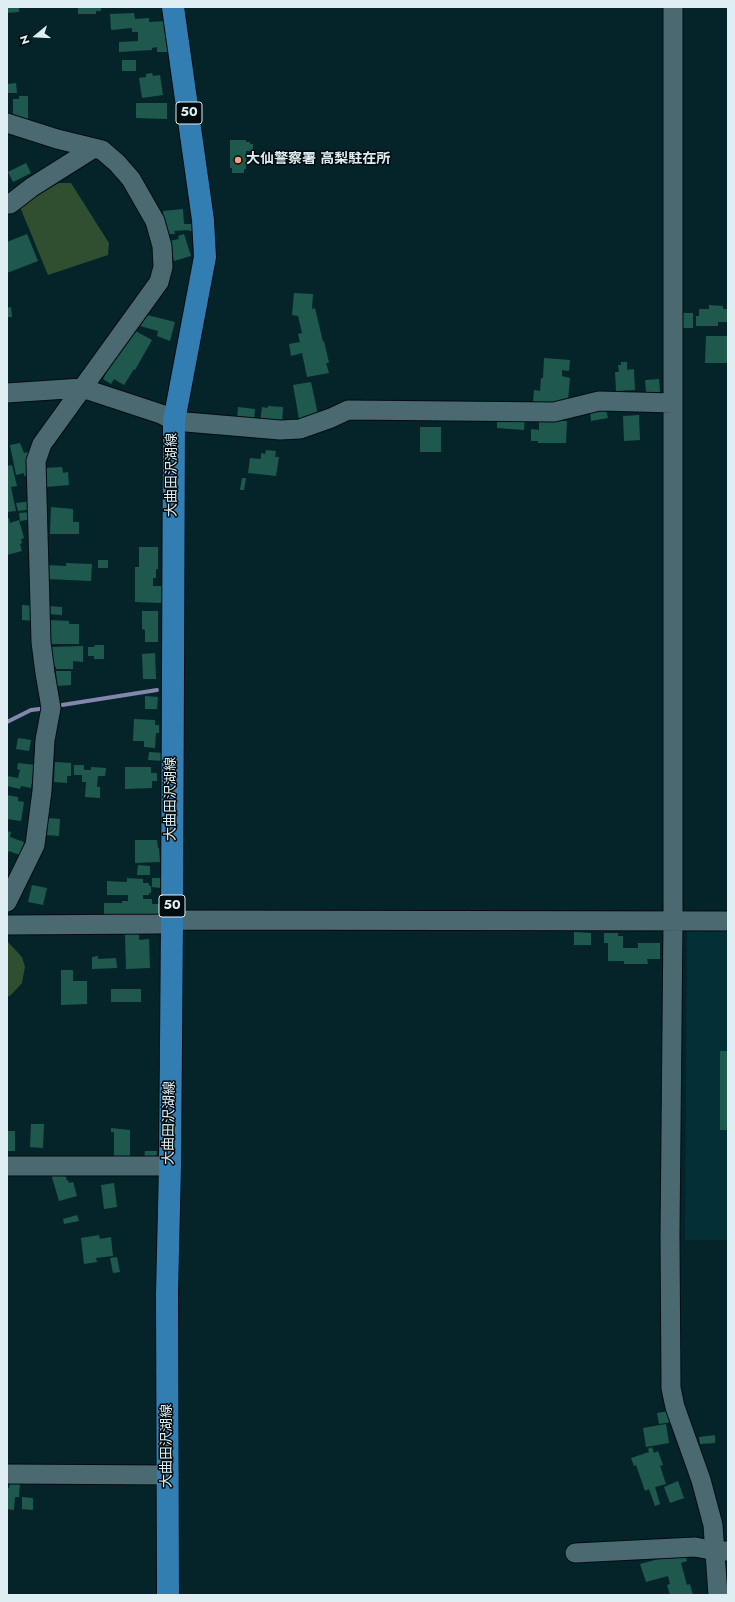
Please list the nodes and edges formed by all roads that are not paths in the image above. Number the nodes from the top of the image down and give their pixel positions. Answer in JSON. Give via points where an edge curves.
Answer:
{"nodes":[{"id":1,"x":173,"y":7,"type":"edge"},
{"id":2,"x":673,"y":7,"type":"edge"},
{"id":3,"x":7,"y":123,"type":"edge"},
{"id":4,"x":94,"y":148,"type":"junction"},
{"id":5,"x":10,"y":204,"type":"dead end"},
{"id":6,"x":82,"y":388,"type":"junction"},
{"id":7,"x":7,"y":393,"type":"edge"},
{"id":8,"x":673,"y":403,"type":"junction"},
{"id":9,"x":174,"y":421,"type":"junction"},
{"id":10,"x":7,"y":902,"type":"edge"},
{"id":11,"x":172,"y":920,"type":"junction"},
{"id":12,"x":673,"y":921,"type":"junction"},
{"id":13,"x":728,"y":921,"type":"edge"},
{"id":14,"x":7,"y":925,"type":"edge"},
{"id":15,"x":7,"y":1166,"type":"edge"},
{"id":16,"x":170,"y":1166,"type":"junction"},
{"id":17,"x":7,"y":1474,"type":"edge"},
{"id":18,"x":169,"y":1475,"type":"junction"},
{"id":19,"x":722,"y":1551,"type":"edge"},
{"id":20,"x":575,"y":1553,"type":"dead end"},
{"id":21,"x":168,"y":1595,"type":"edge"},
{"id":22,"x":718,"y":1595,"type":"edge"}],
"edges":[{"from":1,"to":9,"type":"main road","name":"大曲田沢湖線","number":"50","via":[[202,212],[204,257]]},
{"from":2,"to":8,"type":"street"},
{"from":3,"to":4,"type":"street"},
{"from":4,"to":5,"type":"street"},
{"from":4,"to":6,"type":"street","via":[[102,150],[131,179],[155,221],[162,246],[163,267],[158,282]]},
{"from":6,"to":7,"type":"street"},
{"from":6,"to":9,"type":"street","via":[[161,414]]},
{"from":6,"to":10,"type":"street","via":[[42,444],[36,461],[41,642],[51,708],[45,740],[35,845]]},
{"from":8,"to":9,"type":"street","via":[[599,401],[554,412],[348,410],[300,428],[280,430]]},
{"from":8,"to":12,"type":"street"},
{"from":9,"to":11,"type":"main road","name":"大曲田沢湖線","number":"50"},
{"from":11,"to":12,"type":"street"},
{"from":11,"to":14,"type":"street","via":[[159,924]]},
{"from":11,"to":16,"type":"main road","name":"大曲田沢湖線","number":"50"},
{"from":12,"to":13,"type":"street"},
{"from":12,"to":19,"type":"street","via":[[671,1388]]},
{"from":15,"to":16,"type":"street"},
{"from":16,"to":18,"type":"main road","name":"大曲田沢湖線","number":"50","via":[[167,1293]]},
{"from":17,"to":18,"type":"street"},
{"from":18,"to":21,"type":"main road","name":"大曲田沢湖線","number":"50"},
{"from":19,"to":20,"type":"street","via":[[694,1547]]},
{"from":19,"to":22,"type":"street"}]}
